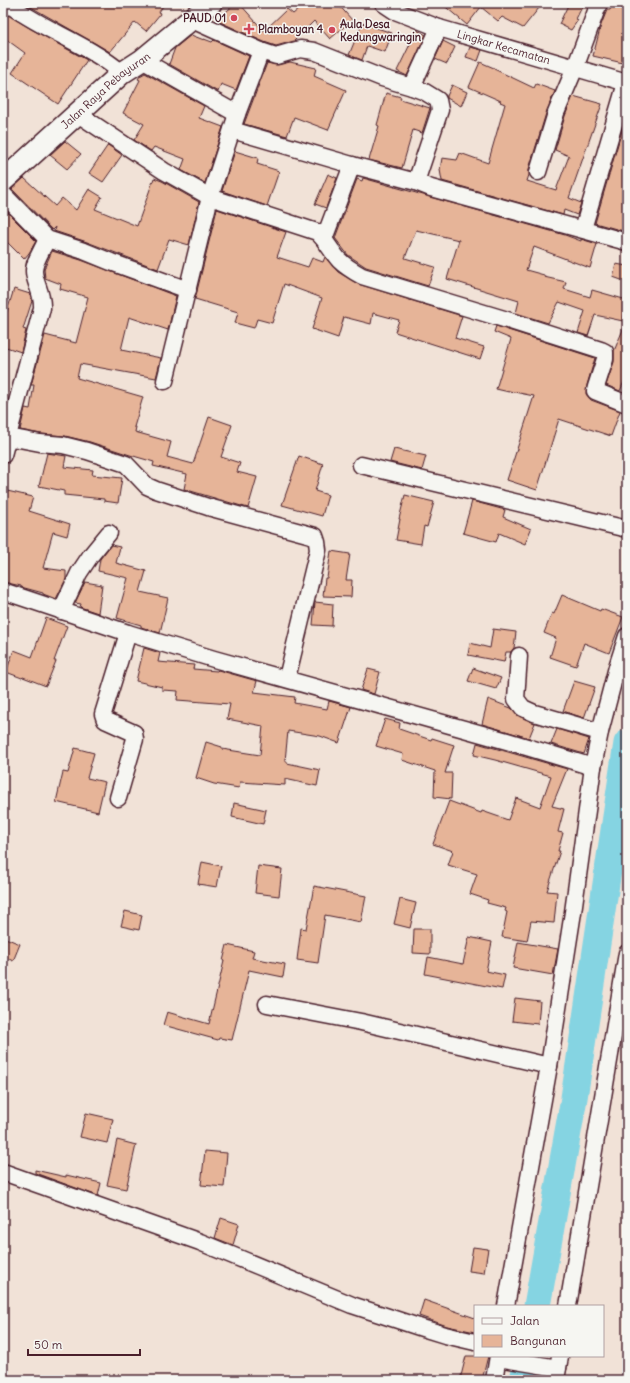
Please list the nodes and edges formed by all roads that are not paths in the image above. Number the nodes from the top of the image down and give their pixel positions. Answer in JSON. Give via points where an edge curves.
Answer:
{"nodes":[{"id":1,"x":7,"y":3,"type":"edge"},
{"id":2,"x":211,"y":3,"type":"edge"},
{"id":3,"x":383,"y":3,"type":"edge"},
{"id":4,"x":599,"y":3,"type":"edge"},
{"id":5,"x":190,"y":19,"type":"junction"},
{"id":6,"x":439,"y":28,"type":"junction"},
{"id":7,"x":261,"y":51,"type":"junction"},
{"id":8,"x":142,"y":60,"type":"junction"},
{"id":9,"x":575,"y":68,"type":"junction"},
{"id":10,"x":122,"y":73,"type":"junction"},
{"id":11,"x":626,"y":83,"type":"edge"},
{"id":12,"x":412,"y":87,"type":"junction"},
{"id":13,"x":78,"y":114,"type":"junction"},
{"id":14,"x":237,"y":114,"type":"junction"},
{"id":15,"x":232,"y":130,"type":"junction"},
{"id":16,"x":352,"y":165,"type":"junction"},
{"id":17,"x":538,"y":172,"type":"dead end"},
{"id":18,"x":3,"y":181,"type":"edge"},
{"id":19,"x":416,"y":182,"type":"junction"},
{"id":20,"x":3,"y":194,"type":"edge"},
{"id":21,"x":210,"y":197,"type":"junction"},
{"id":22,"x":583,"y":229,"type":"junction"},
{"id":23,"x":324,"y":239,"type":"junction"},
{"id":24,"x":48,"y":240,"type":"junction"},
{"id":25,"x":627,"y":242,"type":"edge"},
{"id":26,"x":188,"y":290,"type":"junction"},
{"id":27,"x":165,"y":380,"type":"dead end"},
{"id":28,"x":627,"y":404,"type":"edge"},
{"id":29,"x":7,"y":438,"type":"junction"},
{"id":30,"x":3,"y":455,"type":"edge"},
{"id":31,"x":361,"y":465,"type":"dead end"},
{"id":32,"x":627,"y":529,"type":"edge"},
{"id":33,"x":109,"y":533,"type":"dead end"},
{"id":34,"x":3,"y":591,"type":"edge"},
{"id":35,"x":61,"y":611,"type":"junction"},
{"id":36,"x":128,"y":633,"type":"junction"},
{"id":37,"x":627,"y":636,"type":"edge"},
{"id":38,"x":519,"y":656,"type":"dead end"},
{"id":39,"x":287,"y":678,"type":"junction"},
{"id":40,"x":600,"y":732,"type":"junction"},
{"id":41,"x":593,"y":767,"type":"junction"},
{"id":42,"x":118,"y":798,"type":"dead end"},
{"id":43,"x":627,"y":953,"type":"edge"},
{"id":44,"x":267,"y":1004,"type":"dead end"},
{"id":45,"x":549,"y":1066,"type":"junction"},
{"id":46,"x":3,"y":1172,"type":"edge"},
{"id":47,"x":506,"y":1305,"type":"edge"},
{"id":48,"x":568,"y":1305,"type":"edge"},
{"id":49,"x":474,"y":1342,"type":"edge"},
{"id":50,"x":499,"y":1358,"type":"edge"},
{"id":51,"x":558,"y":1368,"type":"edge"},
{"id":52,"x":494,"y":1380,"type":"edge"}],
"edges":[{"from":1,"to":10,"type":"street","via":[[108,61]]},
{"from":2,"to":5,"type":"main road","name":"Jalan Raya Pebayuran"},
{"from":3,"to":6,"type":"street","name":"Lingkar Kecamatan","via":[[395,11]]},
{"from":4,"to":9,"type":"street"},
{"from":5,"to":7,"type":"street"},
{"from":5,"to":8,"type":"main road","name":"Jalan Raya Pebayuran"},
{"from":6,"to":9,"type":"street","name":"Lingkar Kecamatan"},
{"from":6,"to":12,"type":"street"},
{"from":7,"to":12,"type":"street","via":[[276,56],[300,49],[314,50],[382,78]]},
{"from":7,"to":14,"type":"street"},
{"from":8,"to":10,"type":"main road","name":"Jalan Raya Pebayuran"},
{"from":8,"to":14,"type":"street"},
{"from":9,"to":11,"type":"street","name":"Lingkar Kecamatan"},
{"from":9,"to":17,"type":"street","via":[[556,113]]},
{"from":10,"to":13,"type":"main road","name":"Jalan Raya Pebayuran"},
{"from":11,"to":22,"type":"street"},
{"from":12,"to":19,"type":"street","via":[[438,100],[440,110]]},
{"from":13,"to":18,"type":"main road","name":"Jalan Raya Pebayuran"},
{"from":13,"to":21,"type":"street","via":[[164,171]]},
{"from":14,"to":15,"type":"street"},
{"from":15,"to":16,"type":"street"},
{"from":15,"to":21,"type":"street"},
{"from":16,"to":19,"type":"street"},
{"from":16,"to":23,"type":"street"},
{"from":19,"to":22,"type":"street"},
{"from":20,"to":24,"type":"street"},
{"from":21,"to":23,"type":"street","via":[[317,232]]},
{"from":21,"to":26,"type":"street"},
{"from":22,"to":25,"type":"street"},
{"from":23,"to":28,"type":"street","via":[[339,260],[362,276],[605,352],[606,359],[598,377],[596,391]]},
{"from":24,"to":26,"type":"street"},
{"from":24,"to":29,"type":"street","via":[[34,273],[43,299],[42,308]]},
{"from":26,"to":27,"type":"street"},
{"from":29,"to":30,"type":"street"},
{"from":29,"to":39,"type":"street","via":[[87,451],[126,464],[147,486],[156,490],[315,536],[318,550]]},
{"from":31,"to":32,"type":"street"},
{"from":33,"to":35,"type":"street","via":[[79,573]]},
{"from":34,"to":35,"type":"street"},
{"from":35,"to":36,"type":"street"},
{"from":36,"to":39,"type":"street"},
{"from":36,"to":42,"type":"street","via":[[103,714],[105,720],[134,733],[135,739]]},
{"from":37,"to":40,"type":"street"},
{"from":38,"to":40,"type":"street","via":[[516,699],[523,708]]},
{"from":39,"to":41,"type":"street"},
{"from":40,"to":41,"type":"street"},
{"from":41,"to":45,"type":"street"},
{"from":43,"to":48,"type":"street"},
{"from":44,"to":45,"type":"street","via":[[361,1022]]},
{"from":45,"to":47,"type":"street"},
{"from":46,"to":49,"type":"street","via":[[200,1242],[352,1305],[430,1331]]},
{"from":50,"to":51,"type":"street"},
{"from":50,"to":52,"type":"street"}]}
